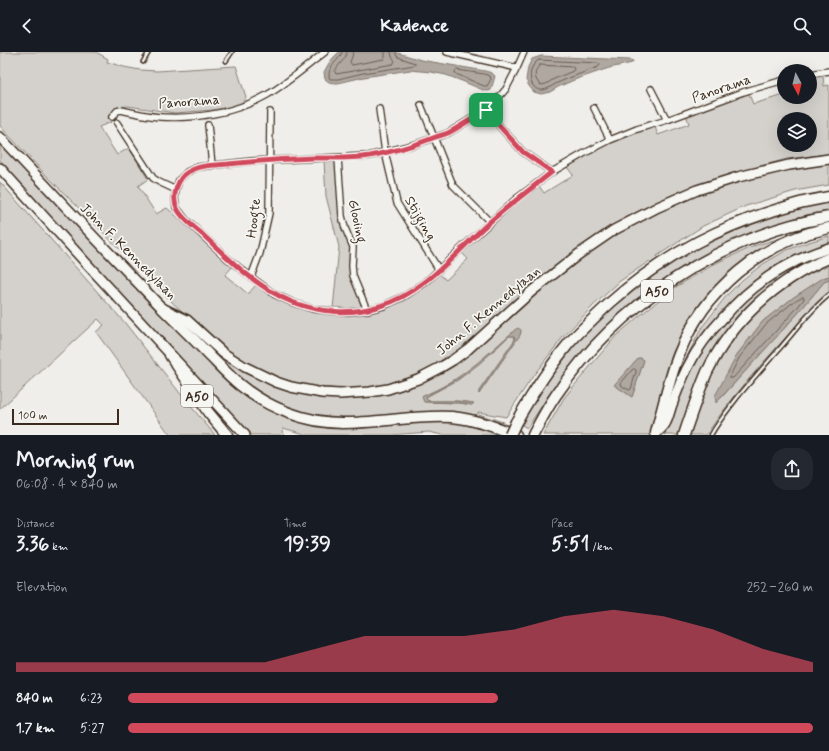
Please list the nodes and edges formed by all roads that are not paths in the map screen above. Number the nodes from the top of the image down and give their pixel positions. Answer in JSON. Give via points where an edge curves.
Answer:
{"nodes":[{"id":1,"x":149,"y":52,"type":"edge"},
{"id":2,"x":232,"y":52,"type":"edge"},
{"id":3,"x":325,"y":52,"type":"edge"},
{"id":4,"x":447,"y":52,"type":"edge"},
{"id":5,"x":524,"y":52,"type":"edge"},
{"id":6,"x":226,"y":61,"type":"dead end"},
{"id":7,"x":144,"y":62,"type":"dead end"},
{"id":8,"x":518,"y":68,"type":"junction"},
{"id":9,"x":829,"y":71,"type":"edge"},
{"id":10,"x":817,"y":73,"type":"edge"},
{"id":11,"x":777,"y":82,"type":"edge"},
{"id":12,"x":651,"y":89,"type":"dead end"},
{"id":13,"x":421,"y":106,"type":"dead end"},
{"id":14,"x":594,"y":108,"type":"dead end"},
{"id":15,"x":379,"y":109,"type":"dead end"},
{"id":16,"x":486,"y":110,"type":"junction"},
{"id":17,"x":270,"y":112,"type":"dead end"},
{"id":18,"x":112,"y":117,"type":"dead end"},
{"id":19,"x":667,"y":120,"type":"junction"},
{"id":20,"x":117,"y":123,"type":"dead end"},
{"id":21,"x":208,"y":125,"type":"dead end"},
{"id":22,"x":0,"y":137,"type":"edge"},
{"id":23,"x":434,"y":138,"type":"junction"},
{"id":24,"x":610,"y":140,"type":"junction"},
{"id":25,"x":385,"y":152,"type":"junction"},
{"id":26,"x":338,"y":158,"type":"junction"},
{"id":27,"x":829,"y":159,"type":"edge"},
{"id":28,"x":269,"y":160,"type":"junction"},
{"id":29,"x":212,"y":165,"type":"junction"},
{"id":30,"x":0,"y":168,"type":"edge"},
{"id":31,"x":552,"y":172,"type":"junction"},
{"id":32,"x":176,"y":190,"type":"junction"},
{"id":33,"x":829,"y":197,"type":"edge"},
{"id":34,"x":829,"y":217,"type":"edge"},
{"id":35,"x":490,"y":222,"type":"junction"},
{"id":36,"x":829,"y":228,"type":"edge"},
{"id":37,"x":829,"y":248,"type":"edge"},
{"id":38,"x":829,"y":258,"type":"edge"},
{"id":39,"x":439,"y":270,"type":"junction"},
{"id":40,"x":251,"y":277,"type":"junction"},
{"id":41,"x":829,"y":295,"type":"edge"},
{"id":42,"x":162,"y":308,"type":"junction"},
{"id":43,"x":367,"y":310,"type":"junction"},
{"id":44,"x":170,"y":355,"type":"junction"},
{"id":45,"x":534,"y":434,"type":"edge"},
{"id":46,"x":656,"y":434,"type":"edge"},
{"id":47,"x":228,"y":435,"type":"edge"},
{"id":48,"x":245,"y":435,"type":"edge"},
{"id":49,"x":510,"y":435,"type":"edge"},
{"id":50,"x":516,"y":435,"type":"edge"},
{"id":51,"x":684,"y":435,"type":"edge"},
{"id":52,"x":711,"y":435,"type":"edge"}],
"edges":[{"from":1,"to":7,"type":"lane"},
{"from":2,"to":6,"type":"lane"},
{"from":3,"to":18,"type":"street","name":"Panorama","via":[[267,95],[225,112],[160,117],[121,110]]},
{"from":4,"to":8,"type":"street"},
{"from":5,"to":8,"type":"street"},
{"from":8,"to":16,"type":"street","via":[[506,90]]},
{"from":9,"to":10,"type":"street"},
{"from":11,"to":19,"type":"street","name":"Panorama"},
{"from":12,"to":19,"type":"street"},
{"from":13,"to":23,"type":"street"},
{"from":14,"to":24,"type":"street"},
{"from":15,"to":25,"type":"street"},
{"from":16,"to":23,"type":"street","via":[[448,133]]},
{"from":16,"to":31,"type":"street","via":[[523,152]]},
{"from":17,"to":28,"type":"street"},
{"from":19,"to":24,"type":"street","name":"Panorama"},
{"from":20,"to":32,"type":"street","via":[[154,178]]},
{"from":21,"to":29,"type":"street","name":"Panorama"},
{"from":22,"to":42,"type":"highway","name":"John F. Kennedylaan"},
{"from":23,"to":25,"type":"street"},
{"from":23,"to":35,"type":"street","via":[[454,185]]},
{"from":24,"to":31,"type":"street","name":"Panorama"},
{"from":25,"to":26,"type":"street"},
{"from":25,"to":39,"type":"street","name":"Stijging","via":[[397,203]]},
{"from":26,"to":28,"type":"street"},
{"from":26,"to":43,"type":"street","name":"Glooiing","via":[[342,216],[353,247],[354,276]]},
{"from":27,"to":42,"type":"highway","name":"John F. Kennedylaan","via":[[738,177],[697,190],[658,207],[614,230],[579,254],[532,290],[481,338],[453,360],[418,379],[388,389],[340,394],[306,390],[276,382],[245,367],[224,353],[188,320]]},
{"from":28,"to":29,"type":"street"},
{"from":28,"to":40,"type":"street","name":"Hoogte","via":[[268,220]]},
{"from":29,"to":32,"type":"street","via":[[187,172],[179,180]]},
{"from":30,"to":44,"type":"highway"},
{"from":31,"to":35,"type":"street","name":"Panorama"},
{"from":32,"to":40,"type":"street","name":"Panorama","via":[[176,207],[186,220]]},
{"from":33,"to":49,"type":"highway","number":"A50","bridge":true,"via":[[798,203],[730,226],[672,256],[646,274],[597,315],[571,342],[540,381]]},
{"from":34,"to":45,"type":"highway","number":"A50","via":[[778,229],[749,240],[702,262],[654,293],[584,359],[555,396]]},
{"from":35,"to":39,"type":"street","name":"Panorama"},
{"from":36,"to":46,"type":"highway","via":[[795,238],[760,256],[720,289],[696,320],[679,354]]},
{"from":37,"to":46,"type":"highway","via":[[813,253],[772,274],[736,303],[710,332],[690,363],[666,423]]},
{"from":38,"to":51,"type":"highway","via":[[778,287],[744,317],[725,341],[708,372]]},
{"from":39,"to":43,"type":"street","name":"Panorama","via":[[405,296]]},
{"from":40,"to":43,"type":"street","name":"Panorama","via":[[274,294],[314,309],[348,312]]},
{"from":41,"to":52,"type":"lane","via":[[752,381]]},
{"from":42,"to":50,"type":"highway","number":"A50","via":[[240,385],[286,412],[323,422],[341,423],[452,417],[483,423]]},
{"from":44,"to":47,"type":"highway","number":"A50","via":[[208,412]]},
{"from":44,"to":48,"type":"highway"}]}
